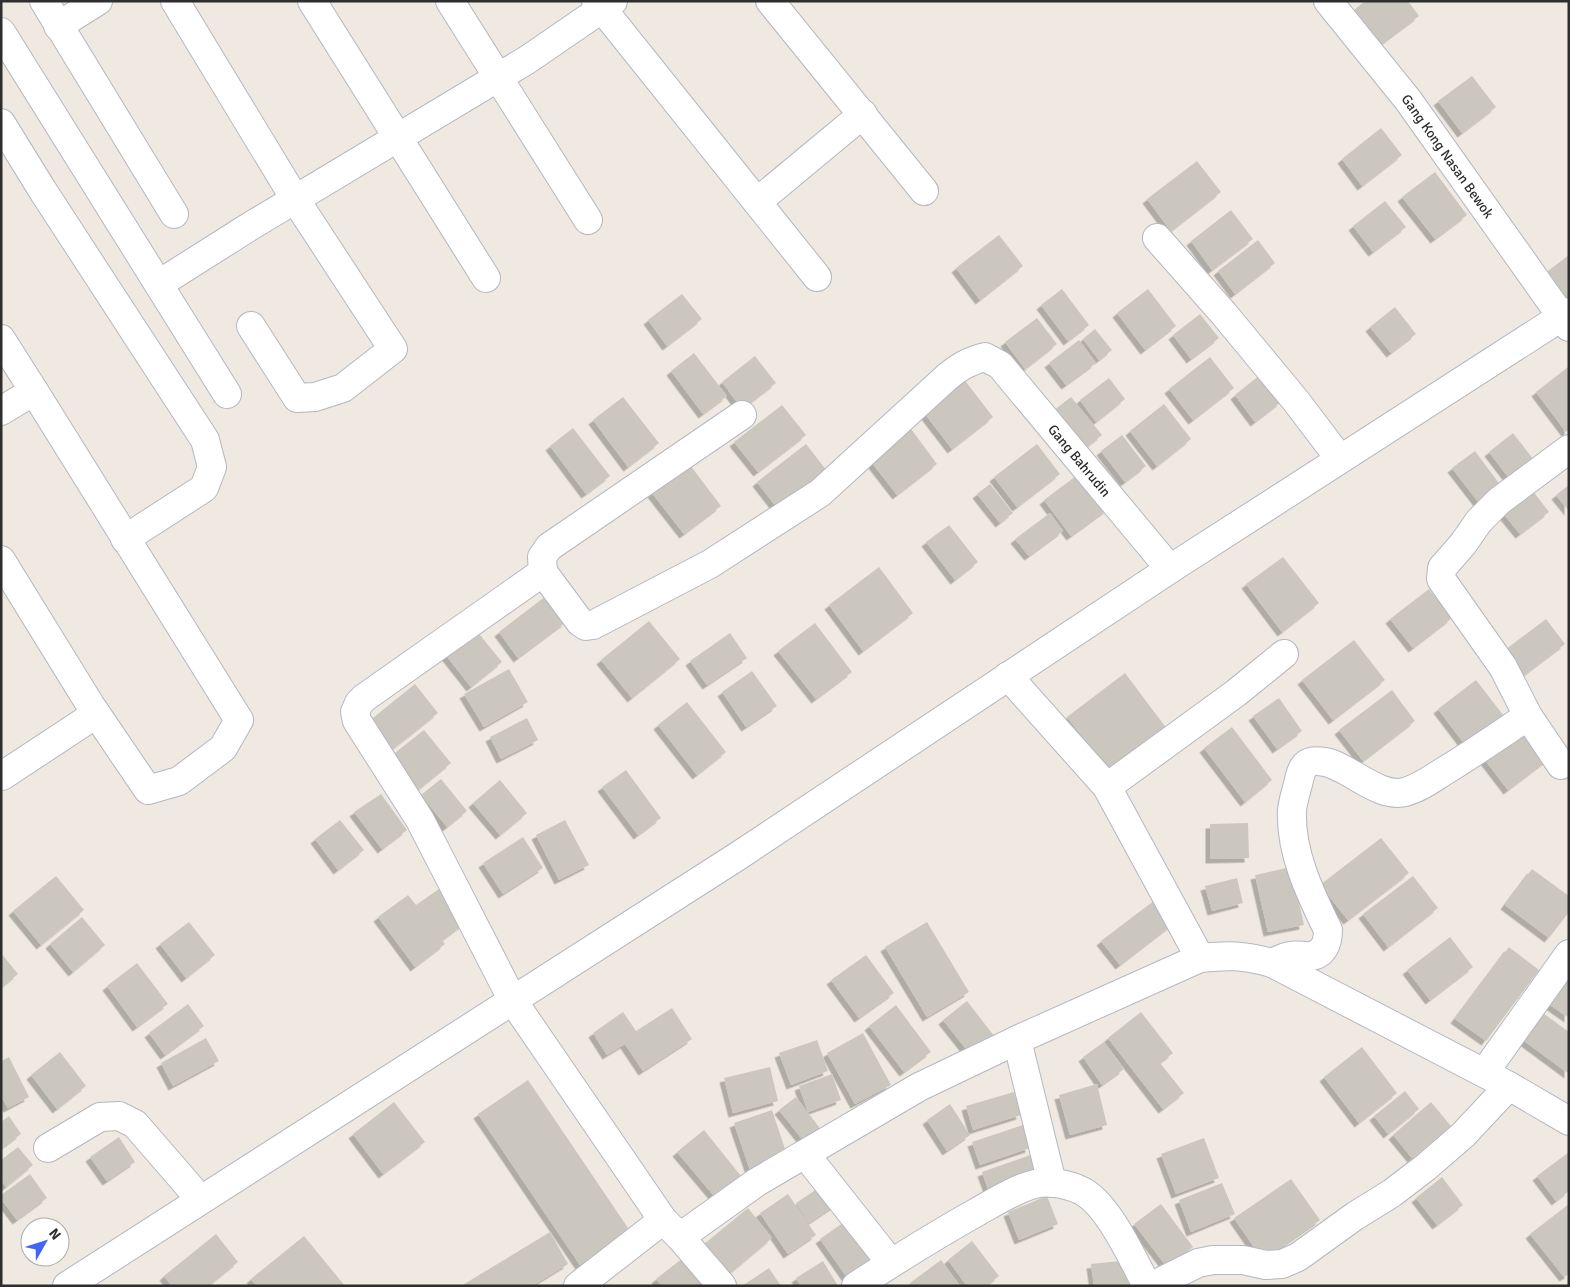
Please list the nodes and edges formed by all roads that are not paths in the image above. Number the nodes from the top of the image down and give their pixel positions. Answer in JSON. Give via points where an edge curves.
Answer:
{"nodes":[{"id":1,"x":44,"y":1,"type":"edge"},
{"id":2,"x":98,"y":1,"type":"edge"},
{"id":3,"x":175,"y":1,"type":"edge"},
{"id":4,"x":312,"y":1,"type":"edge"},
{"id":5,"x":450,"y":1,"type":"edge"},
{"id":6,"x":770,"y":1,"type":"edge"},
{"id":7,"x":1328,"y":1,"type":"edge"},
{"id":8,"x":603,"y":4,"type":"edge"},
{"id":9,"x":58,"y":26,"type":"junction"},
{"id":10,"x":1,"y":32,"type":"edge"},
{"id":11,"x":498,"y":77,"type":"junction"},
{"id":12,"x":863,"y":114,"type":"junction"},
{"id":13,"x":1,"y":123,"type":"edge"},
{"id":14,"x":397,"y":138,"type":"junction"},
{"id":15,"x":924,"y":191,"type":"dead end"},
{"id":16,"x":295,"y":200,"type":"junction"},
{"id":17,"x":757,"y":202,"type":"junction"},
{"id":18,"x":174,"y":214,"type":"dead end"},
{"id":19,"x":588,"y":220,"type":"dead end"},
{"id":20,"x":1157,"y":238,"type":"dead end"},
{"id":21,"x":817,"y":277,"type":"dead end"},
{"id":22,"x":486,"y":278,"type":"dead end"},
{"id":23,"x":159,"y":284,"type":"junction"},
{"id":24,"x":1566,"y":319,"type":"edge"},
{"id":25,"x":251,"y":326,"type":"dead end"},
{"id":26,"x":1,"y":339,"type":"edge"},
{"id":27,"x":34,"y":391,"type":"junction"},
{"id":28,"x":226,"y":394,"type":"dead end"},
{"id":29,"x":1,"y":411,"type":"edge"},
{"id":30,"x":742,"y":415,"type":"dead end"},
{"id":31,"x":1569,"y":449,"type":"edge"},
{"id":32,"x":1340,"y":459,"type":"junction"},
{"id":33,"x":126,"y":539,"type":"junction"},
{"id":34,"x":1,"y":560,"type":"edge"},
{"id":35,"x":1170,"y":569,"type":"junction"},
{"id":36,"x":542,"y":572,"type":"junction"},
{"id":37,"x":1284,"y":654,"type":"dead end"},
{"id":38,"x":1008,"y":676,"type":"junction"},
{"id":39,"x":96,"y":714,"type":"junction"},
{"id":40,"x":1528,"y":716,"type":"junction"},
{"id":41,"x":1562,"y":765,"type":"dead end"},
{"id":42,"x":1,"y":775,"type":"edge"},
{"id":43,"x":1107,"y":788,"type":"junction"},
{"id":44,"x":1569,"y":954,"type":"edge"},
{"id":45,"x":1200,"y":958,"type":"junction"},
{"id":46,"x":1272,"y":963,"type":"junction"},
{"id":47,"x":513,"y":1001,"type":"junction"},
{"id":48,"x":1017,"y":1040,"type":"junction"},
{"id":49,"x":1484,"y":1073,"type":"junction"},
{"id":50,"x":1509,"y":1086,"type":"junction"},
{"id":51,"x":1569,"y":1120,"type":"edge"},
{"id":52,"x":48,"y":1148,"type":"dead end"},
{"id":53,"x":805,"y":1154,"type":"junction"},
{"id":54,"x":1052,"y":1183,"type":"junction"},
{"id":55,"x":200,"y":1199,"type":"junction"},
{"id":56,"x":671,"y":1229,"type":"junction"},
{"id":57,"x":891,"y":1263,"type":"junction"},
{"id":58,"x":66,"y":1286,"type":"edge"},
{"id":59,"x":578,"y":1286,"type":"edge"},
{"id":60,"x":722,"y":1286,"type":"edge"},
{"id":61,"x":856,"y":1286,"type":"edge"},
{"id":62,"x":1147,"y":1286,"type":"edge"},
{"id":63,"x":1152,"y":1286,"type":"edge"}],
"edges":[{"from":1,"to":9,"type":"street"},
{"from":2,"to":9,"type":"street"},
{"from":3,"to":16,"type":"street"},
{"from":4,"to":14,"type":"street"},
{"from":5,"to":11,"type":"street"},
{"from":6,"to":12,"type":"street"},
{"from":7,"to":24,"type":"street","name":"Gang Kong Nasan Bewok","via":[[1408,100]]},
{"from":8,"to":11,"type":"street","via":[[527,60]]},
{"from":8,"to":17,"type":"street"},
{"from":9,"to":18,"type":"street"},
{"from":10,"to":23,"type":"street"},
{"from":11,"to":14,"type":"street"},
{"from":11,"to":19,"type":"street"},
{"from":12,"to":15,"type":"street"},
{"from":12,"to":17,"type":"street"},
{"from":13,"to":33,"type":"street","via":[[205,440],[212,467],[204,488]]},
{"from":14,"to":16,"type":"street"},
{"from":14,"to":22,"type":"street"},
{"from":16,"to":23,"type":"street"},
{"from":16,"to":25,"type":"street","via":[[393,349],[343,388],[315,397],[297,398]]},
{"from":17,"to":21,"type":"street"},
{"from":20,"to":32,"type":"street","via":[[1224,314]]},
{"from":23,"to":28,"type":"street"},
{"from":24,"to":32,"type":"street"},
{"from":26,"to":27,"type":"street"},
{"from":27,"to":29,"type":"street"},
{"from":27,"to":33,"type":"street"},
{"from":30,"to":36,"type":"street","via":[[549,547],[542,557]]},
{"from":31,"to":40,"type":"street","via":[[1499,501],[1441,570],[1441,579],[1503,667]]},
{"from":32,"to":35,"type":"street"},
{"from":33,"to":39,"type":"street","via":[[238,720],[223,748],[179,781],[148,790]]},
{"from":34,"to":39,"type":"street"},
{"from":35,"to":36,"type":"street","name":"Gang Bahrudin","via":[[1000,365],[985,357],[961,366],[947,377],[812,498],[710,564],[593,625],[586,626],[580,622]]},
{"from":35,"to":38,"type":"street"},
{"from":36,"to":47,"type":"street","via":[[364,698],[355,712],[366,737],[420,820]]},
{"from":37,"to":43,"type":"street"},
{"from":38,"to":43,"type":"street"},
{"from":38,"to":47,"type":"street"},
{"from":39,"to":42,"type":"street"},
{"from":40,"to":41,"type":"street"},
{"from":40,"to":46,"type":"street","via":[[1421,786],[1404,792],[1385,791],[1324,762],[1305,765],[1292,810],[1295,846],[1328,936],[1324,949],[1318,954],[1291,955]]},
{"from":43,"to":45,"type":"street"},
{"from":44,"to":49,"type":"street"},
{"from":45,"to":46,"type":"street","via":[[1228,955]]},
{"from":45,"to":48,"type":"street"},
{"from":46,"to":49,"type":"street"},
{"from":47,"to":55,"type":"street"},
{"from":47,"to":56,"type":"street"},
{"from":48,"to":53,"type":"street","via":[[919,1086]]},
{"from":48,"to":54,"type":"street"},
{"from":49,"to":50,"type":"street"},
{"from":50,"to":51,"type":"street"},
{"from":50,"to":63,"type":"street","via":[[1426,1167],[1298,1257],[1282,1264],[1266,1265],[1243,1260],[1213,1260],[1198,1263]]},
{"from":52,"to":55,"type":"street","via":[[100,1117],[119,1116],[135,1124]]},
{"from":53,"to":56,"type":"street"},
{"from":53,"to":57,"type":"street"},
{"from":54,"to":57,"type":"street","via":[[1037,1183],[1012,1194]]},
{"from":54,"to":62,"type":"street","via":[[1086,1193],[1102,1208]]},
{"from":55,"to":58,"type":"street"},
{"from":56,"to":59,"type":"street"},
{"from":56,"to":60,"type":"street"},
{"from":57,"to":61,"type":"street"}]}
